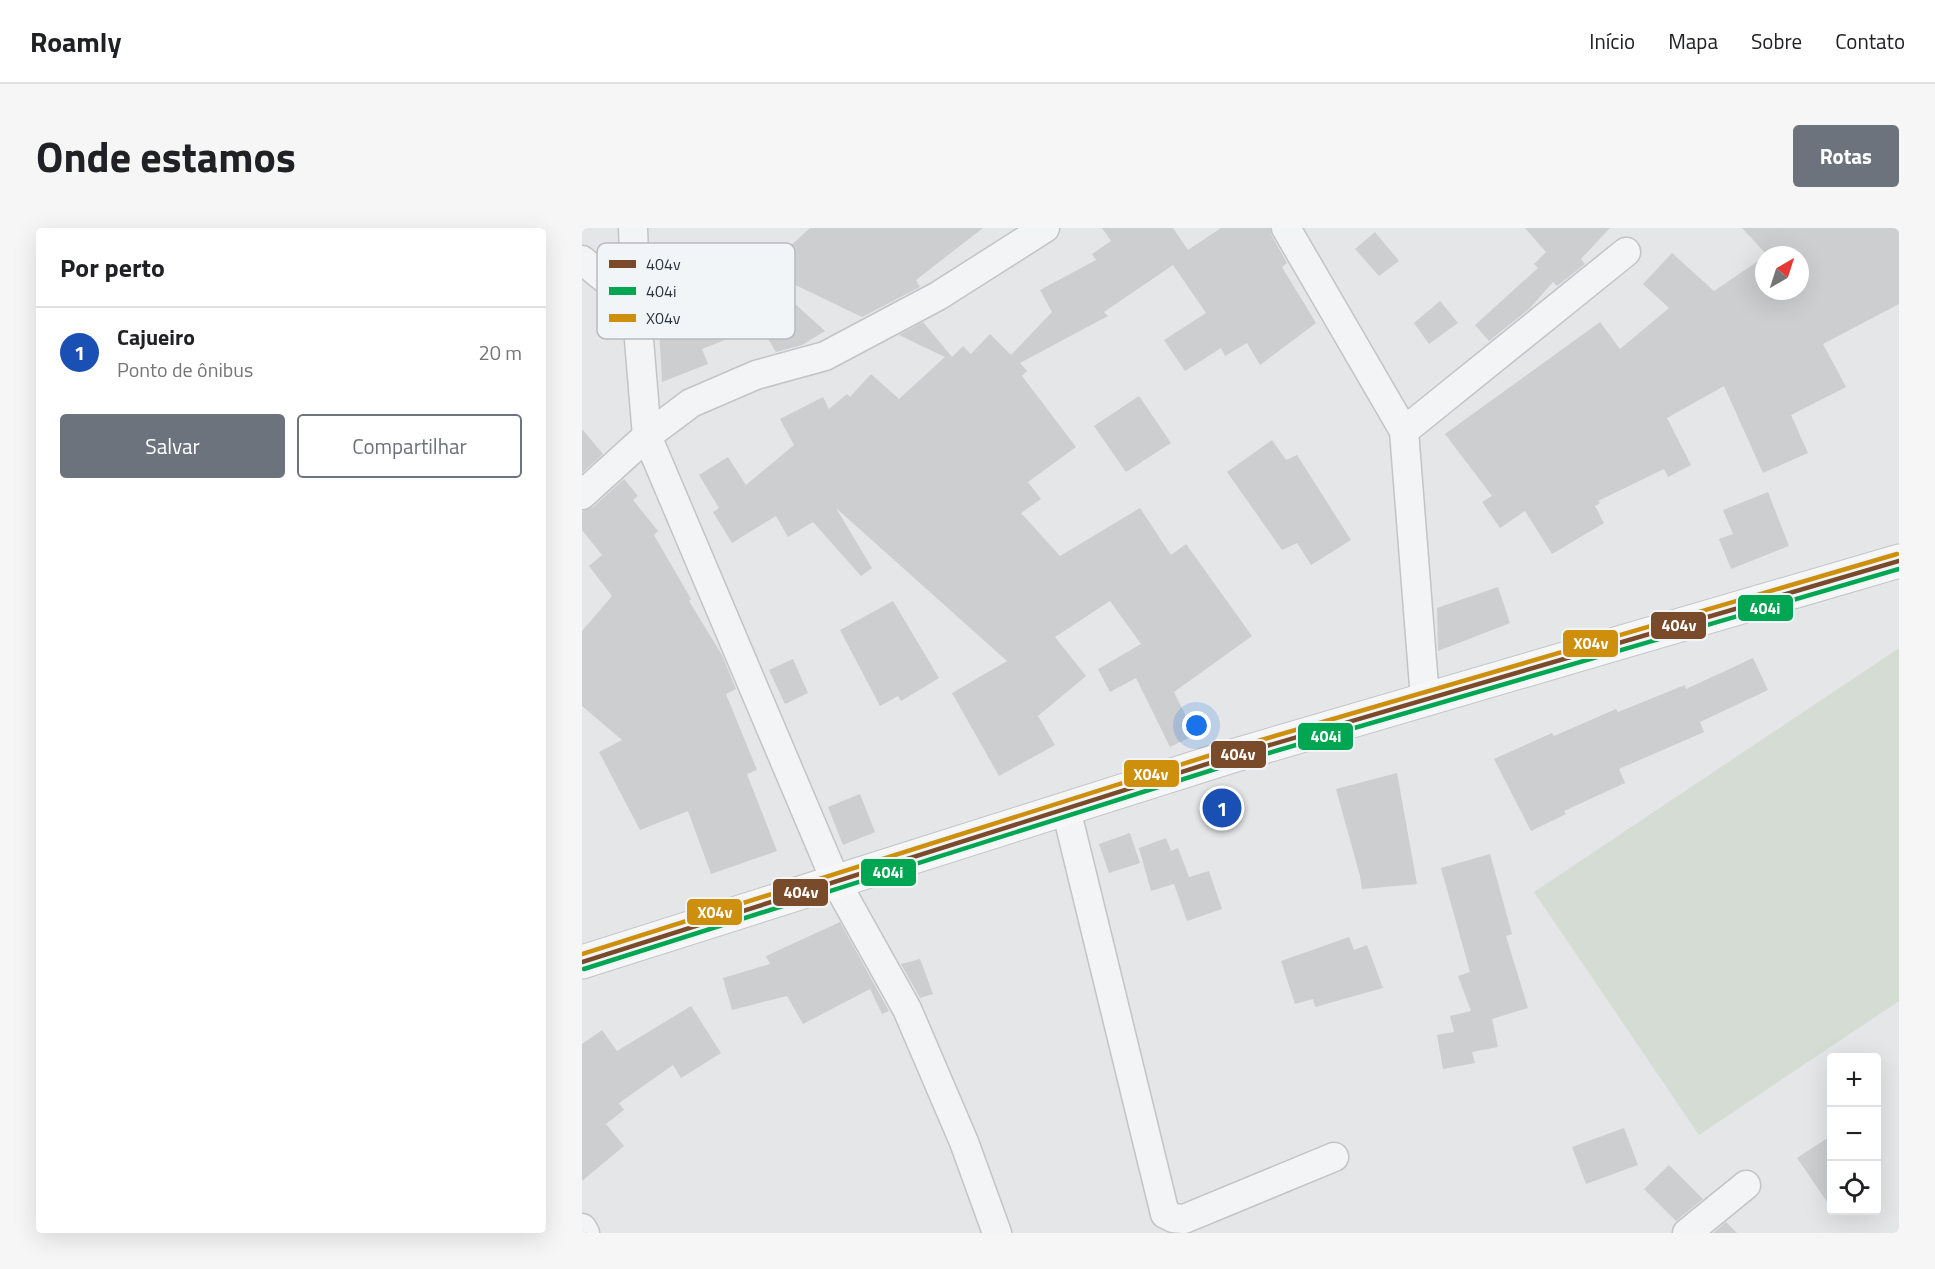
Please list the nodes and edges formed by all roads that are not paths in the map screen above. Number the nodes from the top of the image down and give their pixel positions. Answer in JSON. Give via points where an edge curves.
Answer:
{"nodes":[{"id":1,"x":633,"y":228,"type":"edge"},
{"id":2,"x":1045,"y":228,"type":"edge"},
{"id":3,"x":1286,"y":228,"type":"edge"},
{"id":4,"x":634,"y":243,"type":"edge"},
{"id":5,"x":1626,"y":252,"type":"dead end"},
{"id":6,"x":582,"y":260,"type":"edge"},
{"id":7,"x":597,"y":272,"type":"edge"},
{"id":8,"x":639,"y":339,"type":"edge"},
{"id":9,"x":1404,"y":431,"type":"junction"},
{"id":10,"x":647,"y":436,"type":"junction"},
{"id":11,"x":582,"y":495,"type":"edge"},
{"id":12,"x":1899,"y":561,"type":"edge"},
{"id":13,"x":1425,"y":699,"type":"junction"},
{"id":14,"x":1066,"y":809,"type":"junction"},
{"id":15,"x":836,"y":882,"type":"junction"},
{"id":16,"x":582,"y":962,"type":"edge"},
{"id":17,"x":1334,"y":1157,"type":"dead end"},
{"id":18,"x":1746,"y":1185,"type":"dead end"},
{"id":19,"x":582,"y":1228,"type":"edge"},
{"id":20,"x":585,"y":1233,"type":"edge"},
{"id":21,"x":997,"y":1233,"type":"edge"},
{"id":22,"x":1687,"y":1233,"type":"edge"}],
"edges":[{"from":1,"to":4,"type":"street"},
{"from":2,"to":10,"type":"street","via":[[938,296],[825,356],[756,375],[691,403]]},
{"from":3,"to":9,"type":"street"},
{"from":5,"to":9,"type":"street"},
{"from":6,"to":7,"type":"street"},
{"from":8,"to":10,"type":"street"},
{"from":9,"to":13,"type":"street"},
{"from":10,"to":11,"type":"street"},
{"from":10,"to":15,"type":"street"},
{"from":12,"to":13,"type":"main road"},
{"from":13,"to":14,"type":"main road"},
{"from":14,"to":15,"type":"main road"},
{"from":14,"to":17,"type":"street","via":[[1165,1214],[1184,1219]]},
{"from":15,"to":16,"type":"main road"},
{"from":15,"to":21,"type":"street","via":[[907,1009],[964,1142]]},
{"from":18,"to":22,"type":"street"},
{"from":19,"to":20,"type":"street"}]}
